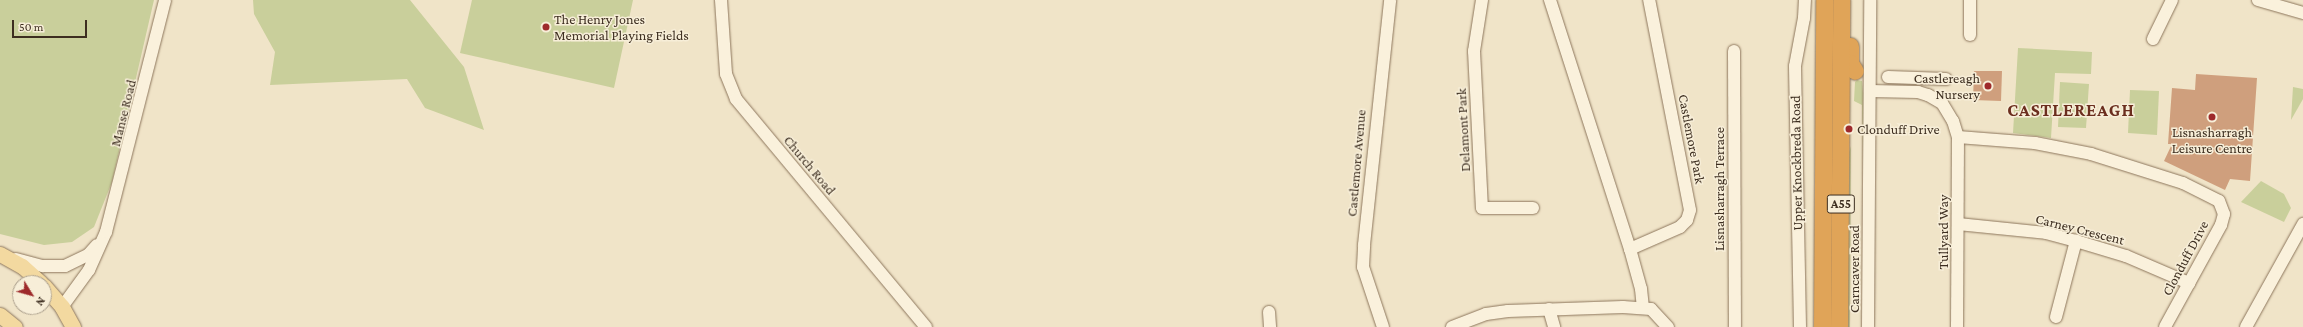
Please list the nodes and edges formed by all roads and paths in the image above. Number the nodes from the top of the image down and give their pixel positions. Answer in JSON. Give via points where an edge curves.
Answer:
{"nodes":[{"id":1,"x":166,"y":0,"type":"edge"},
{"id":2,"x":721,"y":0,"type":"edge"},
{"id":3,"x":1390,"y":0,"type":"edge"},
{"id":4,"x":1482,"y":0,"type":"edge"},
{"id":5,"x":1550,"y":0,"type":"edge"},
{"id":6,"x":1649,"y":0,"type":"edge"},
{"id":7,"x":1805,"y":0,"type":"edge"},
{"id":8,"x":1824,"y":0,"type":"edge"},
{"id":9,"x":1841,"y":0,"type":"edge"},
{"id":10,"x":1850,"y":0,"type":"edge"},
{"id":11,"x":1870,"y":0,"type":"edge"},
{"id":12,"x":1970,"y":0,"type":"edge"},
{"id":13,"x":2172,"y":0,"type":"edge"},
{"id":14,"x":2258,"y":0,"type":"edge"},
{"id":15,"x":2303,"y":13,"type":"edge"},
{"id":16,"x":1970,"y":35,"type":"dead end"},
{"id":17,"x":2153,"y":39,"type":"dead end"},
{"id":18,"x":1734,"y":51,"type":"dead end"},
{"id":19,"x":1823,"y":71,"type":"junction"},
{"id":20,"x":1855,"y":71,"type":"junction"},
{"id":21,"x":1888,"y":77,"type":"dead end"},
{"id":22,"x":1908,"y":78,"type":"junction"},
{"id":23,"x":1946,"y":79,"type":"dead end"},
{"id":24,"x":1870,"y":91,"type":"junction"},
{"id":25,"x":1907,"y":91,"type":"junction"},
{"id":26,"x":1958,"y":137,"type":"junction"},
{"id":27,"x":1533,"y":208,"type":"dead end"},
{"id":28,"x":1958,"y":224,"type":"junction"},
{"id":29,"x":2303,"y":224,"type":"edge"},
{"id":30,"x":106,"y":232,"type":"junction"},
{"id":31,"x":2076,"y":241,"type":"junction"},
{"id":32,"x":1630,"y":249,"type":"junction"},
{"id":33,"x":3,"y":255,"type":"edge"},
{"id":34,"x":30,"y":275,"type":"edge"},
{"id":35,"x":2189,"y":283,"type":"junction"},
{"id":36,"x":52,"y":295,"type":"edge"},
{"id":37,"x":62,"y":307,"type":"junction"},
{"id":38,"x":1643,"y":308,"type":"junction"},
{"id":39,"x":1549,"y":310,"type":"junction"},
{"id":40,"x":1269,"y":312,"type":"dead end"},
{"id":41,"x":0,"y":316,"type":"edge"},
{"id":42,"x":2056,"y":317,"type":"dead end"},
{"id":43,"x":15,"y":327,"type":"edge"},
{"id":44,"x":72,"y":327,"type":"edge"},
{"id":45,"x":926,"y":327,"type":"edge"},
{"id":46,"x":1270,"y":327,"type":"edge"},
{"id":47,"x":1383,"y":327,"type":"edge"},
{"id":48,"x":1452,"y":327,"type":"edge"},
{"id":49,"x":1554,"y":327,"type":"edge"},
{"id":50,"x":1668,"y":327,"type":"edge"},
{"id":51,"x":1735,"y":327,"type":"edge"},
{"id":52,"x":1800,"y":327,"type":"edge"},
{"id":53,"x":1822,"y":327,"type":"edge"},
{"id":54,"x":1839,"y":327,"type":"edge"},
{"id":55,"x":1868,"y":327,"type":"edge"},
{"id":56,"x":1957,"y":327,"type":"edge"},
{"id":57,"x":2165,"y":327,"type":"edge"},
{"id":58,"x":2246,"y":327,"type":"edge"}],
"edges":[{"from":1,"to":30,"type":"street","name":"Manse Road"},
{"from":2,"to":45,"type":"street","name":"Church Road","via":[[726,74],[736,99]]},
{"from":3,"to":47,"type":"street","name":"Castlemore Avenue","via":[[1363,267]]},
{"from":4,"to":27,"type":"street","name":"Delamont Park","via":[[1474,51],[1482,208]]},
{"from":5,"to":32,"type":"street"},
{"from":6,"to":32,"type":"street","name":"Castlemore Park","via":[[1690,210],[1687,220],[1680,228]]},
{"from":7,"to":52,"type":"street","name":"Upper Knockbreda Road","via":[[1795,66]]},
{"from":8,"to":19,"type":"highway","name":"Upper Knockbreda Road","number":"A55"},
{"from":9,"to":20,"type":"highway","number":"A55"},
{"from":10,"to":20,"type":"highway","via":[[1850,56]]},
{"from":11,"to":20,"type":"street","name":"Carncaver Road"},
{"from":12,"to":16,"type":"street"},
{"from":13,"to":17,"type":"street"},
{"from":14,"to":15,"type":"street"},
{"from":18,"to":51,"type":"street","name":"Lisnasharragh Terrace"},
{"from":19,"to":20,"type":"street"},
{"from":19,"to":53,"type":"highway","name":"Upper Knockbreda Road","number":"A55"},
{"from":20,"to":24,"type":"street","name":"Carncaver Road"},
{"from":20,"to":54,"type":"highway","number":"A55"},
{"from":21,"to":22,"type":"street"},
{"from":22,"to":23,"type":"street"},
{"from":22,"to":25,"type":"street"},
{"from":24,"to":25,"type":"street"},
{"from":24,"to":55,"type":"street","name":"Carncaver Road"},
{"from":25,"to":26,"type":"street","via":[[1928,95],[1942,104],[1948,110]]},
{"from":26,"to":28,"type":"street","name":"Tullyard Way"},
{"from":26,"to":35,"type":"street","name":"Clonduff Drive","via":[[2035,143],[2091,154],[2183,183],[2215,199],[2224,214],[2221,225]]},
{"from":28,"to":31,"type":"street","name":"Carney Crescent","via":[[2046,233]]},
{"from":28,"to":56,"type":"street","name":"Tullyard Way"},
{"from":29,"to":58,"type":"street"},
{"from":30,"to":33,"type":"street","name":"Manse Road","via":[[88,255],[65,266],[43,266]]},
{"from":30,"to":37,"type":"street","name":"Manse Road","via":[[88,270]]},
{"from":31,"to":35,"type":"street","name":"Carney Crescent","via":[[2126,256]]},
{"from":31,"to":42,"type":"street"},
{"from":32,"to":38,"type":"street","via":[[1641,289]]},
{"from":33,"to":34,"type":"main road"},
{"from":35,"to":57,"type":"street","name":"Clonduff Drive"},
{"from":36,"to":37,"type":"main road"},
{"from":37,"to":44,"type":"main road"},
{"from":38,"to":39,"type":"street"},
{"from":38,"to":50,"type":"street","via":[[1651,310]]},
{"from":39,"to":48,"type":"street","via":[[1486,314]]},
{"from":39,"to":49,"type":"street"},
{"from":40,"to":46,"type":"street"},
{"from":41,"to":43,"type":"main road"}]}
